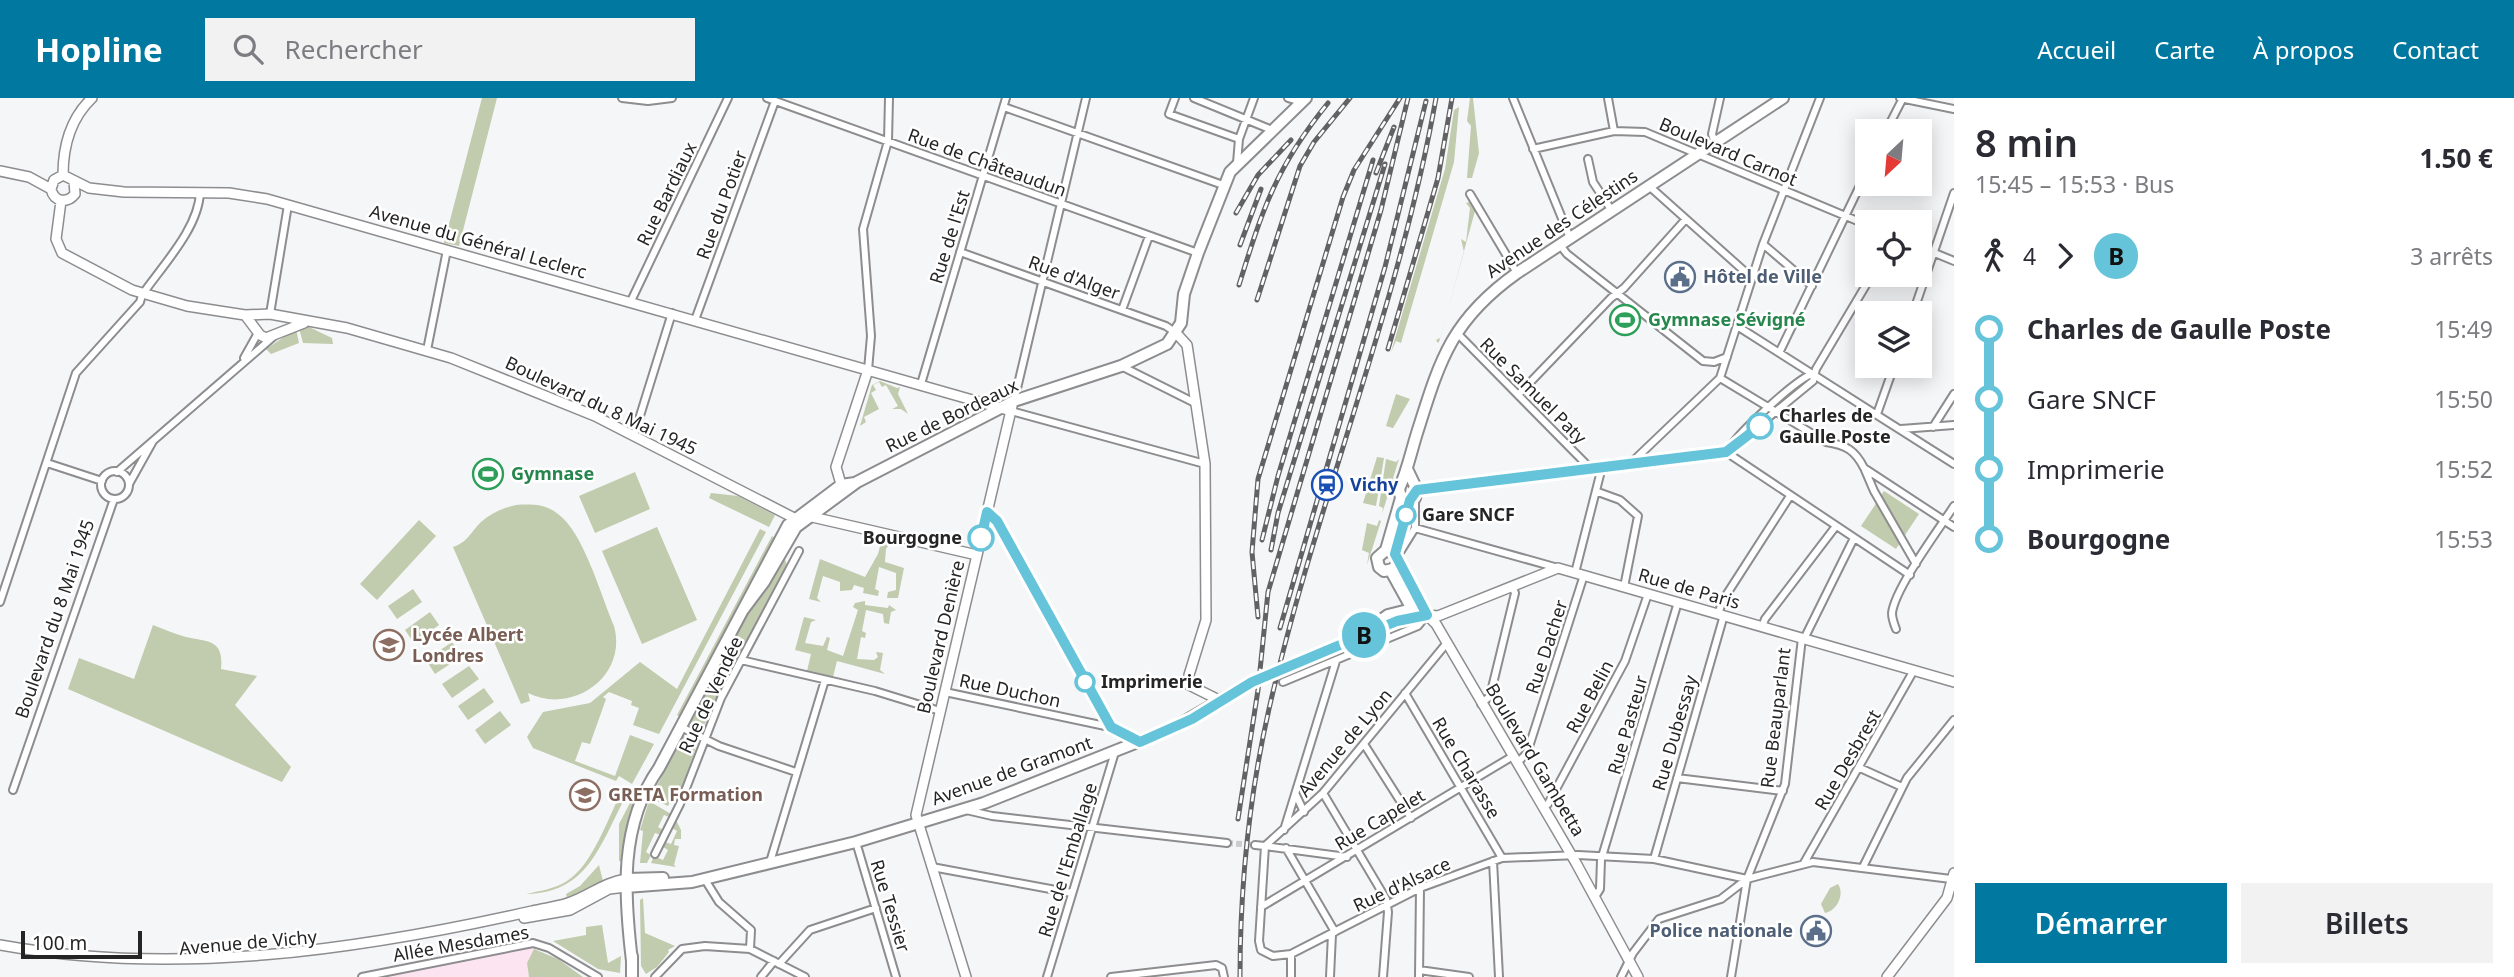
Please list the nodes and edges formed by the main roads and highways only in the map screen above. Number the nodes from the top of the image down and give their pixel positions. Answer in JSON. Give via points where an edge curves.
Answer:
{"nodes":[{"id":1,"x":1783,"y":98,"type":"edge"},
{"id":2,"x":1303,"y":100,"type":"edge"},
{"id":3,"x":842,"y":489,"type":"junction"},
{"id":4,"x":795,"y":522,"type":"junction"},
{"id":5,"x":1393,"y":558,"type":"junction"},
{"id":6,"x":1412,"y":609,"type":"junction"},
{"id":7,"x":1427,"y":615,"type":"junction"},
{"id":8,"x":1356,"y":639,"type":"junction"},
{"id":9,"x":704,"y":878,"type":"joint"},
{"id":10,"x":630,"y":883,"type":"junction"},
{"id":11,"x":632,"y":977,"type":"edge"}],
"edges":[{"from":1,"to":5,"type":"main road","name":"Avenue des Célestins","via":[[1517,274],[1486,298],[1456,332],[1438,364],[1406,469],[1409,492]]},
{"from":2,"to":3,"type":"main road","name":"Rue de Bordeaux","via":[[1237,163],[1223,185],[1176,333],[1164,346],[1008,406]]},
{"from":3,"to":4,"type":"main road"},
{"from":3,"to":4,"type":"main road","via":[[810,516]]},
{"from":4,"to":10,"type":"main road","via":[[757,579],[643,791],[633,820]]},
{"from":5,"to":6,"type":"main road"},
{"from":5,"to":7,"type":"main road","name":"Boulevard Gambetta"},
{"from":6,"to":7,"type":"main road"},
{"from":6,"to":8,"type":"main road","name":"Avenue de Gramont","via":[[1388,615]]},
{"from":7,"to":8,"type":"main road","name":"Avenue de Gramont","via":[[1397,621]]},
{"from":8,"to":9,"type":"main road","name":"Avenue de Gramont","bridge":true,"via":[[1252,682],[1173,728],[984,803],[856,842]]},
{"from":9,"to":10,"type":"main road","name":"Avenue de Vichy"},
{"from":10,"to":11,"type":"main road"}]}
